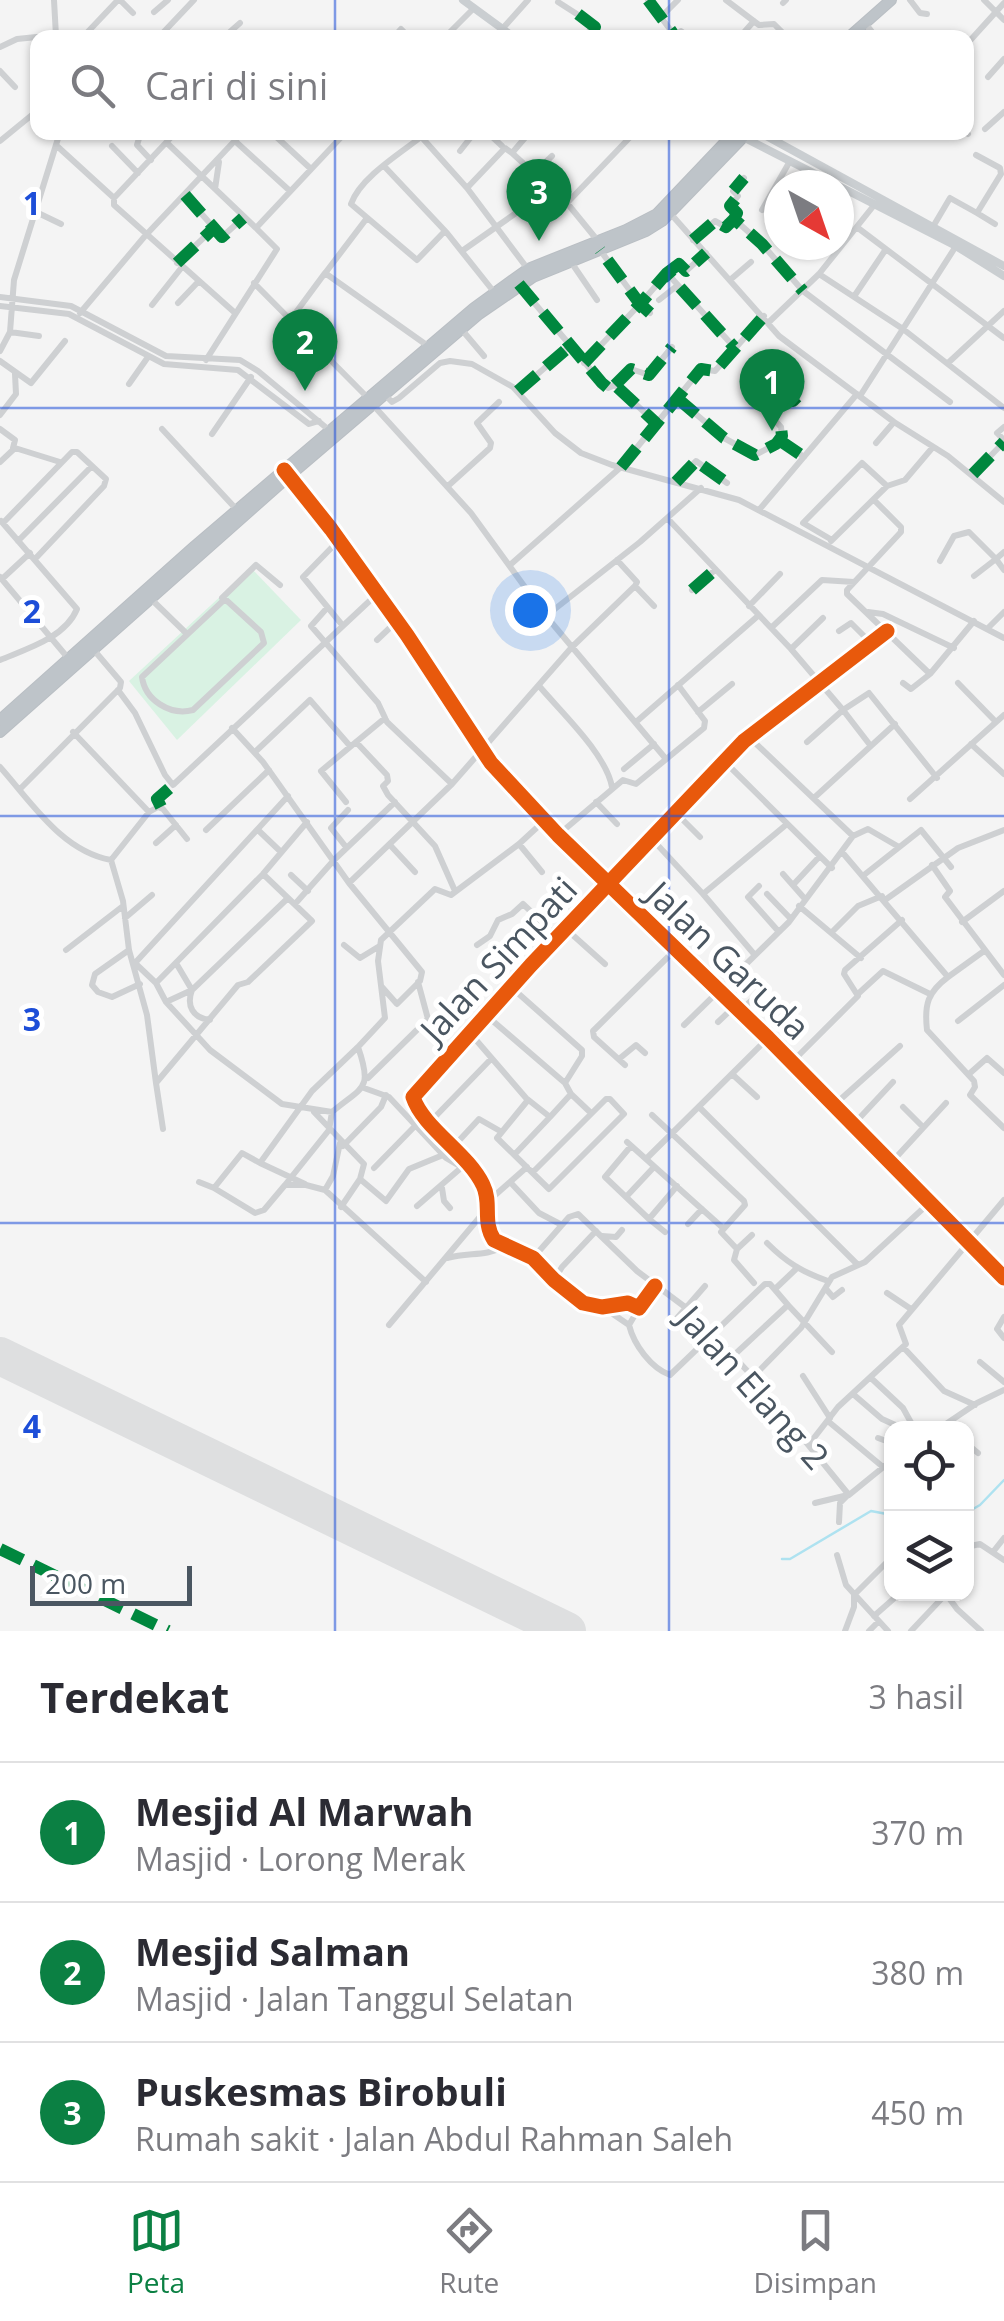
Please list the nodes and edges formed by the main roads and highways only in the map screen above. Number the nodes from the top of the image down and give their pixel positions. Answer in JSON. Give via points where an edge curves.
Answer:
{"nodes":[{"id":1,"x":464,"y":0,"type":"edge"},
{"id":2,"x":891,"y":0,"type":"edge"},
{"id":3,"x":505,"y":30,"type":"edge"},
{"id":4,"x":857,"y":30,"type":"edge"},
{"id":5,"x":732,"y":140,"type":"edge"},
{"id":6,"x":733,"y":140,"type":"edge"},
{"id":7,"x":752,"y":140,"type":"edge"},
{"id":8,"x":774,"y":140,"type":"edge"},
{"id":9,"x":599,"y":245,"type":"junction"},
{"id":10,"x":986,"y":259,"type":"junction"},
{"id":11,"x":1004,"y":266,"type":"edge"},
{"id":12,"x":1004,"y":276,"type":"edge"},
{"id":13,"x":412,"y":365,"type":"junction"},
{"id":14,"x":370,"y":401,"type":"junction"},
{"id":15,"x":287,"y":473,"type":"junction"},
{"id":16,"x":190,"y":557,"type":"junction"},
{"id":17,"x":41,"y":689,"type":"junction"},
{"id":18,"x":0,"y":720,"type":"edge"},
{"id":19,"x":0,"y":732,"type":"edge"}],
"edges":[{"from":1,"to":3,"type":"main road"},
{"from":2,"to":4,"type":"highway"},
{"from":5,"to":9,"type":"highway","via":[[657,214]]},
{"from":6,"to":9,"type":"highway","via":[[670,213],[646,230]]},
{"from":7,"to":10,"type":"main road"},
{"from":8,"to":10,"type":"main road"},
{"from":9,"to":13,"type":"highway","via":[[519,284]]},
{"from":9,"to":13,"type":"highway","via":[[528,270]]},
{"from":10,"to":11,"type":"main road"},
{"from":10,"to":12,"type":"main road"},
{"from":13,"to":14,"type":"highway"},
{"from":13,"to":14,"type":"highway"},
{"from":14,"to":15,"type":"highway"},
{"from":14,"to":15,"type":"highway"},
{"from":15,"to":16,"type":"highway"},
{"from":15,"to":16,"type":"highway"},
{"from":16,"to":17,"type":"highway"},
{"from":16,"to":17,"type":"highway"},
{"from":17,"to":18,"type":"highway"},
{"from":17,"to":19,"type":"highway"}]}
